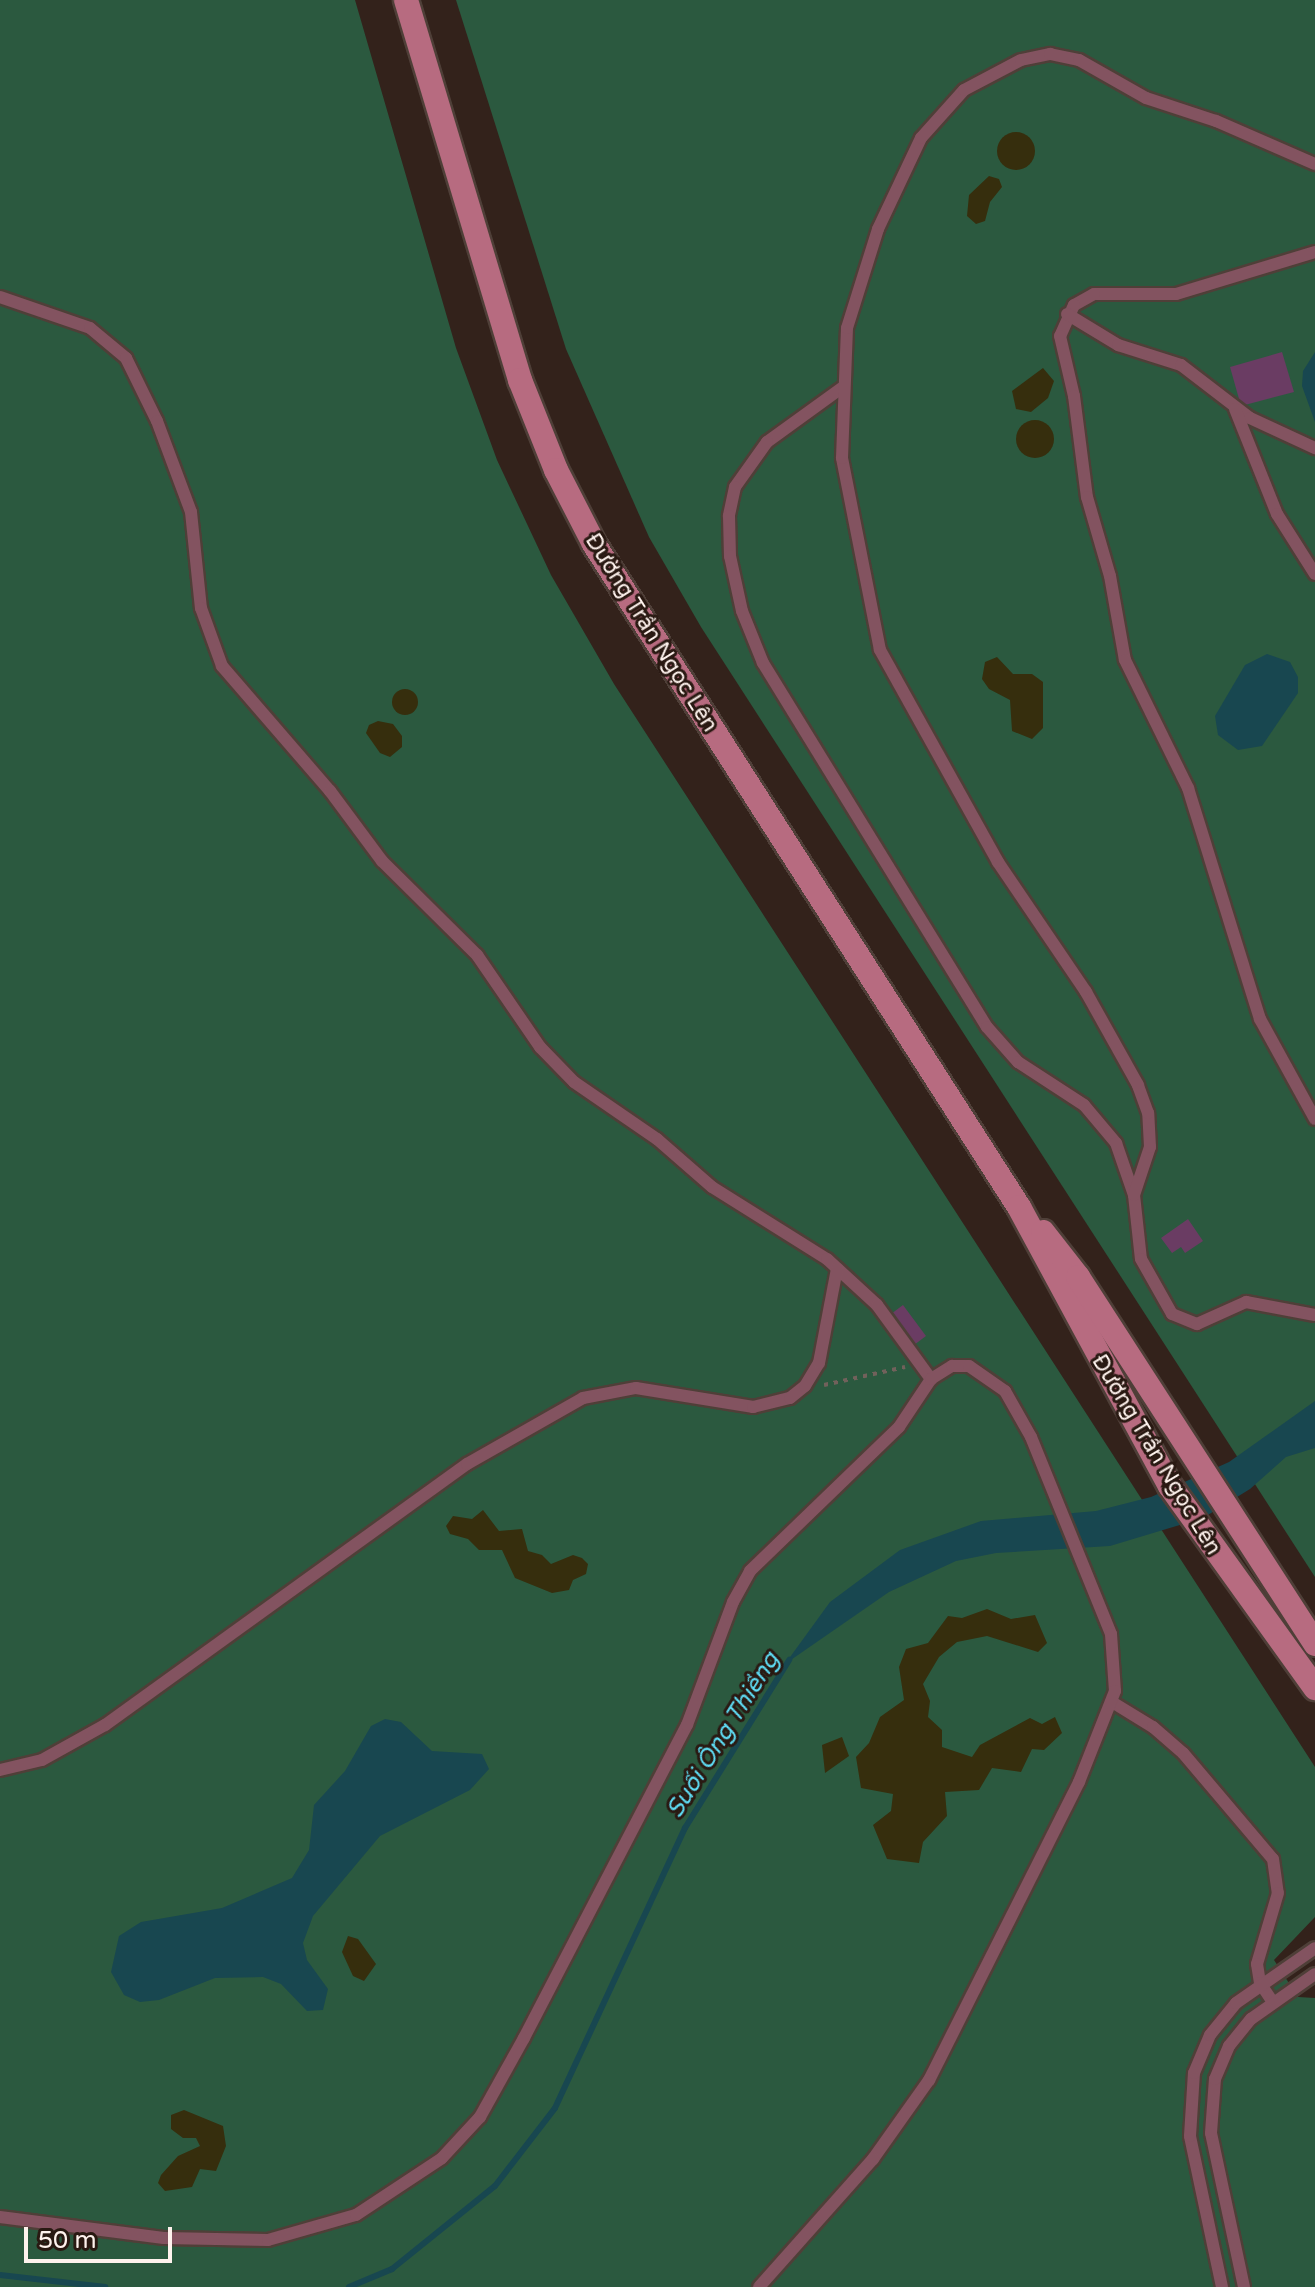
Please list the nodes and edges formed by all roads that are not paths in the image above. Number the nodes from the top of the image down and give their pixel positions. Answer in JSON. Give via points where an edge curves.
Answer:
{"nodes":[{"id":1,"x":406,"y":0,"type":"edge"},
{"id":2,"x":1315,"y":164,"type":"edge"},
{"id":3,"x":1315,"y":252,"type":"edge"},
{"id":4,"x":0,"y":297,"type":"edge"},
{"id":5,"x":1067,"y":314,"type":"junction"},
{"id":6,"x":843,"y":387,"type":"junction"},
{"id":7,"x":1235,"y":409,"type":"junction"},
{"id":8,"x":1315,"y":448,"type":"edge"},
{"id":9,"x":1315,"y":574,"type":"edge"},
{"id":10,"x":1315,"y":1119,"type":"edge"},
{"id":11,"x":1134,"y":1195,"type":"junction"},
{"id":12,"x":1019,"y":1207,"type":"junction"},
{"id":13,"x":837,"y":1269,"type":"junction"},
{"id":14,"x":1315,"y":1315,"type":"edge"},
{"id":15,"x":931,"y":1379,"type":"junction"},
{"id":16,"x":1315,"y":1644,"type":"edge"},
{"id":17,"x":1315,"y":1688,"type":"edge"},
{"id":18,"x":1112,"y":1702,"type":"junction"},
{"id":19,"x":0,"y":1770,"type":"edge"},
{"id":20,"x":1315,"y":1948,"type":"edge"},
{"id":21,"x":1315,"y":1974,"type":"edge"},
{"id":22,"x":1260,"y":1983,"type":"junction"},
{"id":23,"x":1273,"y":2002,"type":"junction"},
{"id":24,"x":0,"y":2217,"type":"edge"},
{"id":25,"x":759,"y":2287,"type":"edge"},
{"id":26,"x":1222,"y":2287,"type":"edge"},
{"id":27,"x":1244,"y":2287,"type":"edge"}],
"edges":[{"from":1,"to":12,"type":"street","name":"Đường Trần Ngọc Lên","via":[[520,380],[574,507],[631,608]]},
{"from":2,"to":6,"type":"lane","via":[[1216,121],[1146,98],[1079,60],[1035,56],[1001,67],[964,90],[934,120],[894,192],[852,304]]},
{"from":3,"to":5,"type":"lane","via":[[1176,294],[1094,294]]},
{"from":4,"to":13,"type":"lane","via":[[90,328],[126,358],[157,421],[191,512],[203,618],[222,666],[382,861],[477,955],[540,1047],[574,1082],[657,1139],[712,1187],[804,1242]]},
{"from":5,"to":7,"type":"lane","via":[[1118,345],[1181,365]]},
{"from":5,"to":10,"type":"lane","via":[[1060,336],[1074,396],[1082,472],[1110,576],[1125,660],[1188,788],[1260,1019]]},
{"from":6,"to":11,"type":"lane","via":[[846,488],[880,650],[998,862],[1086,992],[1138,1085],[1148,1113],[1150,1147]]},
{"from":6,"to":11,"type":"lane","via":[[767,442],[735,487],[729,546],[746,625],[763,663],[987,1027],[1018,1062],[1096,1116],[1124,1158]]},
{"from":7,"to":8,"type":"lane"},
{"from":7,"to":9,"type":"lane","via":[[1277,514]]},
{"from":11,"to":14,"type":"lane","via":[[1141,1259],[1178,1319],[1206,1322],[1229,1306],[1246,1302]]},
{"from":12,"to":16,"type":"street","name":"Đường Trần Ngọc Lên","via":[[1078,1277]]},
{"from":12,"to":17,"type":"street","name":"Đường Trần Ngọc Lên","via":[[1170,1486]]},
{"from":13,"to":15,"type":"lane","via":[[877,1305]]},
{"from":13,"to":19,"type":"lane","via":[[819,1363],[805,1386],[783,1401],[753,1407],[636,1388],[583,1398],[467,1464],[114,1719],[60,1752]]},
{"from":15,"to":18,"type":"lane","via":[[960,1365],[995,1380],[1024,1423],[1115,1649]]},
{"from":15,"to":24,"type":"lane","via":[[908,1418],[761,1559],[741,1586],[692,1713],[627,1842],[492,2098],[442,2158],[356,2215],[268,2240],[164,2238]]},
{"from":18,"to":22,"type":"lane","via":[[1183,1753],[1273,1859],[1278,1893],[1259,1955]]},
{"from":18,"to":25,"type":"lane","via":[[1079,1782],[929,2080],[873,2159]]},
{"from":20,"to":22,"type":"lane"},
{"from":21,"to":23,"type":"lane"},
{"from":22,"to":23,"type":"lane"},
{"from":22,"to":26,"type":"lane","via":[[1210,2035],[1190,2093],[1190,2136]]},
{"from":23,"to":27,"type":"lane","via":[[1229,2046],[1212,2096],[1211,2133]]}]}
